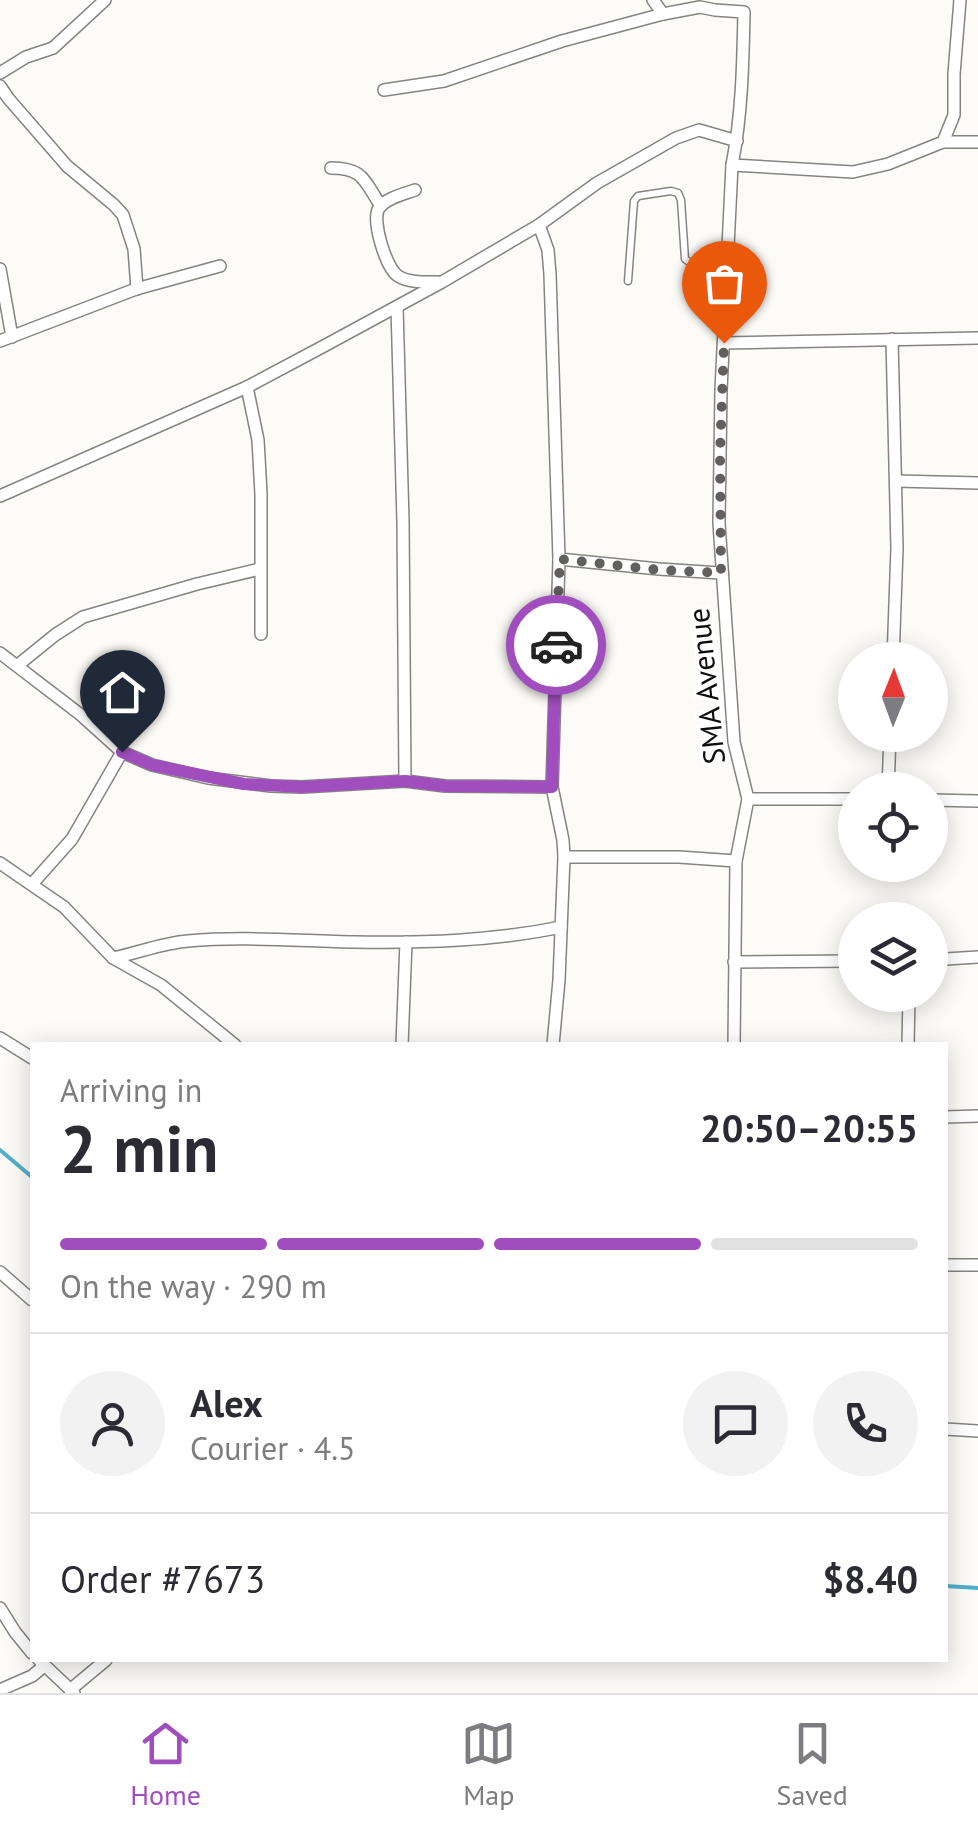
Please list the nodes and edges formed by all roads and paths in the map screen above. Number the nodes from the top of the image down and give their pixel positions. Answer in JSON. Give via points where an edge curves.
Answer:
{"nodes":[{"id":1,"x":104,"y":0,"type":"edge"},
{"id":2,"x":653,"y":0,"type":"edge"},
{"id":3,"x":960,"y":0,"type":"edge"},
{"id":4,"x":748,"y":6,"type":"edge"},
{"id":5,"x":663,"y":14,"type":"junction"},
{"id":6,"x":0,"y":73,"type":"edge"},
{"id":7,"x":0,"y":86,"type":"edge"},
{"id":8,"x":384,"y":90,"type":"dead end"},
{"id":9,"x":737,"y":141,"type":"junction"},
{"id":10,"x":943,"y":142,"type":"junction"},
{"id":11,"x":978,"y":142,"type":"edge"},
{"id":12,"x":732,"y":165,"type":"junction"},
{"id":13,"x":331,"y":168,"type":"dead end"},
{"id":14,"x":416,"y":190,"type":"dead end"},
{"id":15,"x":382,"y":206,"type":"junction"},
{"id":16,"x":539,"y":225,"type":"junction"},
{"id":17,"x":220,"y":266,"type":"dead end"},
{"id":18,"x":0,"y":268,"type":"edge"},
{"id":19,"x":727,"y":268,"type":"junction"},
{"id":20,"x":628,"y":281,"type":"dead end"},
{"id":21,"x":442,"y":282,"type":"junction"},
{"id":22,"x":137,"y":289,"type":"junction"},
{"id":23,"x":398,"y":307,"type":"junction"},
{"id":24,"x":978,"y":338,"type":"edge"},
{"id":25,"x":6,"y":339,"type":"edge"},
{"id":26,"x":892,"y":339,"type":"junction"},
{"id":27,"x":724,"y":343,"type":"junction"},
{"id":28,"x":246,"y":387,"type":"junction"},
{"id":29,"x":896,"y":481,"type":"junction"},
{"id":30,"x":978,"y":483,"type":"edge"},
{"id":31,"x":0,"y":496,"type":"edge"},
{"id":32,"x":560,"y":559,"type":"junction"},
{"id":33,"x":260,"y":569,"type":"junction"},
{"id":34,"x":721,"y":573,"type":"junction"},
{"id":35,"x":261,"y":634,"type":"dead end"},
{"id":36,"x":894,"y":642,"type":"edge"},
{"id":37,"x":0,"y":653,"type":"edge"},
{"id":38,"x":18,"y":665,"type":"junction"},
{"id":39,"x":122,"y":752,"type":"junction"},
{"id":40,"x":405,"y":781,"type":"junction"},
{"id":41,"x":552,"y":787,"type":"junction"},
{"id":42,"x":838,"y":798,"type":"edge"},
{"id":43,"x":748,"y":799,"type":"junction"},
{"id":44,"x":948,"y":800,"type":"edge"},
{"id":45,"x":978,"y":801,"type":"edge"},
{"id":46,"x":564,"y":857,"type":"junction"},
{"id":47,"x":736,"y":861,"type":"junction"},
{"id":48,"x":0,"y":862,"type":"edge"},
{"id":49,"x":32,"y":884,"type":"junction"},
{"id":50,"x":560,"y":927,"type":"junction"},
{"id":51,"x":406,"y":942,"type":"junction"},
{"id":52,"x":978,"y":957,"type":"edge"},
{"id":53,"x":114,"y":958,"type":"junction"},
{"id":54,"x":948,"y":959,"type":"edge"},
{"id":55,"x":838,"y":961,"type":"edge"},
{"id":56,"x":734,"y":962,"type":"junction"},
{"id":57,"x":909,"y":1012,"type":"edge"},
{"id":58,"x":0,"y":1038,"type":"edge"},
{"id":59,"x":231,"y":1042,"type":"edge"},
{"id":60,"x":402,"y":1042,"type":"edge"},
{"id":61,"x":554,"y":1042,"type":"edge"},
{"id":62,"x":734,"y":1042,"type":"edge"},
{"id":63,"x":908,"y":1042,"type":"edge"},
{"id":64,"x":30,"y":1057,"type":"edge"},
{"id":65,"x":978,"y":1116,"type":"edge"},
{"id":66,"x":948,"y":1117,"type":"edge"},
{"id":67,"x":948,"y":1265,"type":"edge"},
{"id":68,"x":978,"y":1265,"type":"edge"},
{"id":69,"x":0,"y":1272,"type":"edge"},
{"id":70,"x":30,"y":1298,"type":"edge"},
{"id":71,"x":948,"y":1429,"type":"edge"},
{"id":72,"x":978,"y":1431,"type":"edge"},
{"id":73,"x":0,"y":1608,"type":"edge"},
{"id":74,"x":30,"y":1651,"type":"edge"},
{"id":75,"x":104,"y":1662,"type":"edge"},
{"id":76,"x":42,"y":1663,"type":"edge"},
{"id":77,"x":0,"y":1690,"type":"edge"},
{"id":78,"x":72,"y":1692,"type":"edge"}],
"edges":[{"from":1,"to":6,"type":"street","via":[[64,40]]},
{"from":2,"to":5,"type":"street"},
{"from":3,"to":10,"type":"street","via":[[954,115]]},
{"from":4,"to":5,"type":"street"},
{"from":4,"to":9,"type":"street","name":"SMA Avenue"},
{"from":5,"to":8,"type":"street","via":[[444,81]]},
{"from":7,"to":22,"type":"street","via":[[67,166],[123,215]]},
{"from":9,"to":12,"type":"street","name":"SMA Avenue"},
{"from":9,"to":16,"type":"street","via":[[700,130],[676,138],[597,182]]},
{"from":10,"to":11,"type":"street"},
{"from":10,"to":12,"type":"street","via":[[852,172]]},
{"from":12,"to":19,"type":"street","name":"SMA Avenue"},
{"from":13,"to":15,"type":"street","via":[[358,172]]},
{"from":14,"to":15,"type":"street"},
{"from":15,"to":21,"type":"street","via":[[375,222],[392,272],[411,281]]},
{"from":16,"to":21,"type":"street"},
{"from":16,"to":32,"type":"street","via":[[550,274]]},
{"from":17,"to":22,"type":"street"},
{"from":18,"to":25,"type":"street"},
{"from":19,"to":20,"type":"lane","via":[[686,259],[682,200],[671,191],[634,201]]},
{"from":19,"to":27,"type":"street","name":"SMA Avenue"},
{"from":21,"to":23,"type":"street"},
{"from":22,"to":25,"type":"street"},
{"from":23,"to":28,"type":"street"},
{"from":23,"to":40,"type":"street"},
{"from":24,"to":26,"type":"street"},
{"from":26,"to":27,"type":"street"},
{"from":26,"to":29,"type":"street"},
{"from":27,"to":34,"type":"street","name":"SMA Avenue"},
{"from":28,"to":31,"type":"street"},
{"from":28,"to":33,"type":"street","via":[[258,440]]},
{"from":29,"to":30,"type":"street"},
{"from":29,"to":36,"type":"street"},
{"from":32,"to":34,"type":"street"},
{"from":32,"to":41,"type":"street"},
{"from":33,"to":35,"type":"street"},
{"from":33,"to":38,"type":"street","via":[[82,617]]},
{"from":34,"to":43,"type":"street","name":"SMA Avenue","via":[[734,742]]},
{"from":37,"to":38,"type":"street"},
{"from":38,"to":39,"type":"street"},
{"from":39,"to":40,"type":"street","via":[[244,784]]},
{"from":39,"to":49,"type":"street","via":[[72,839]]},
{"from":40,"to":41,"type":"street"},
{"from":41,"to":46,"type":"street"},
{"from":42,"to":43,"type":"street"},
{"from":43,"to":47,"type":"street","name":"SMA Avenue"},
{"from":44,"to":45,"type":"street"},
{"from":46,"to":47,"type":"street"},
{"from":46,"to":50,"type":"street"},
{"from":47,"to":56,"type":"street","name":"SMA Avenue"},
{"from":48,"to":49,"type":"street"},
{"from":49,"to":53,"type":"street"},
{"from":50,"to":51,"type":"street"},
{"from":50,"to":61,"type":"street"},
{"from":51,"to":53,"type":"street","via":[[223,939],[168,943]]},
{"from":51,"to":60,"type":"street"},
{"from":52,"to":54,"type":"street"},
{"from":53,"to":59,"type":"street","via":[[161,985]]},
{"from":55,"to":56,"type":"street"},
{"from":56,"to":62,"type":"street","name":"SMA Avenue"},
{"from":57,"to":63,"type":"street"},
{"from":58,"to":64,"type":"street"},
{"from":65,"to":66,"type":"street"},
{"from":67,"to":68,"type":"street"},
{"from":69,"to":70,"type":"street"},
{"from":71,"to":72,"type":"street"},
{"from":73,"to":74,"type":"street"},
{"from":75,"to":78,"type":"street"},
{"from":76,"to":77,"type":"street","via":[[32,1676]]},
{"from":76,"to":78,"type":"street"}]}
